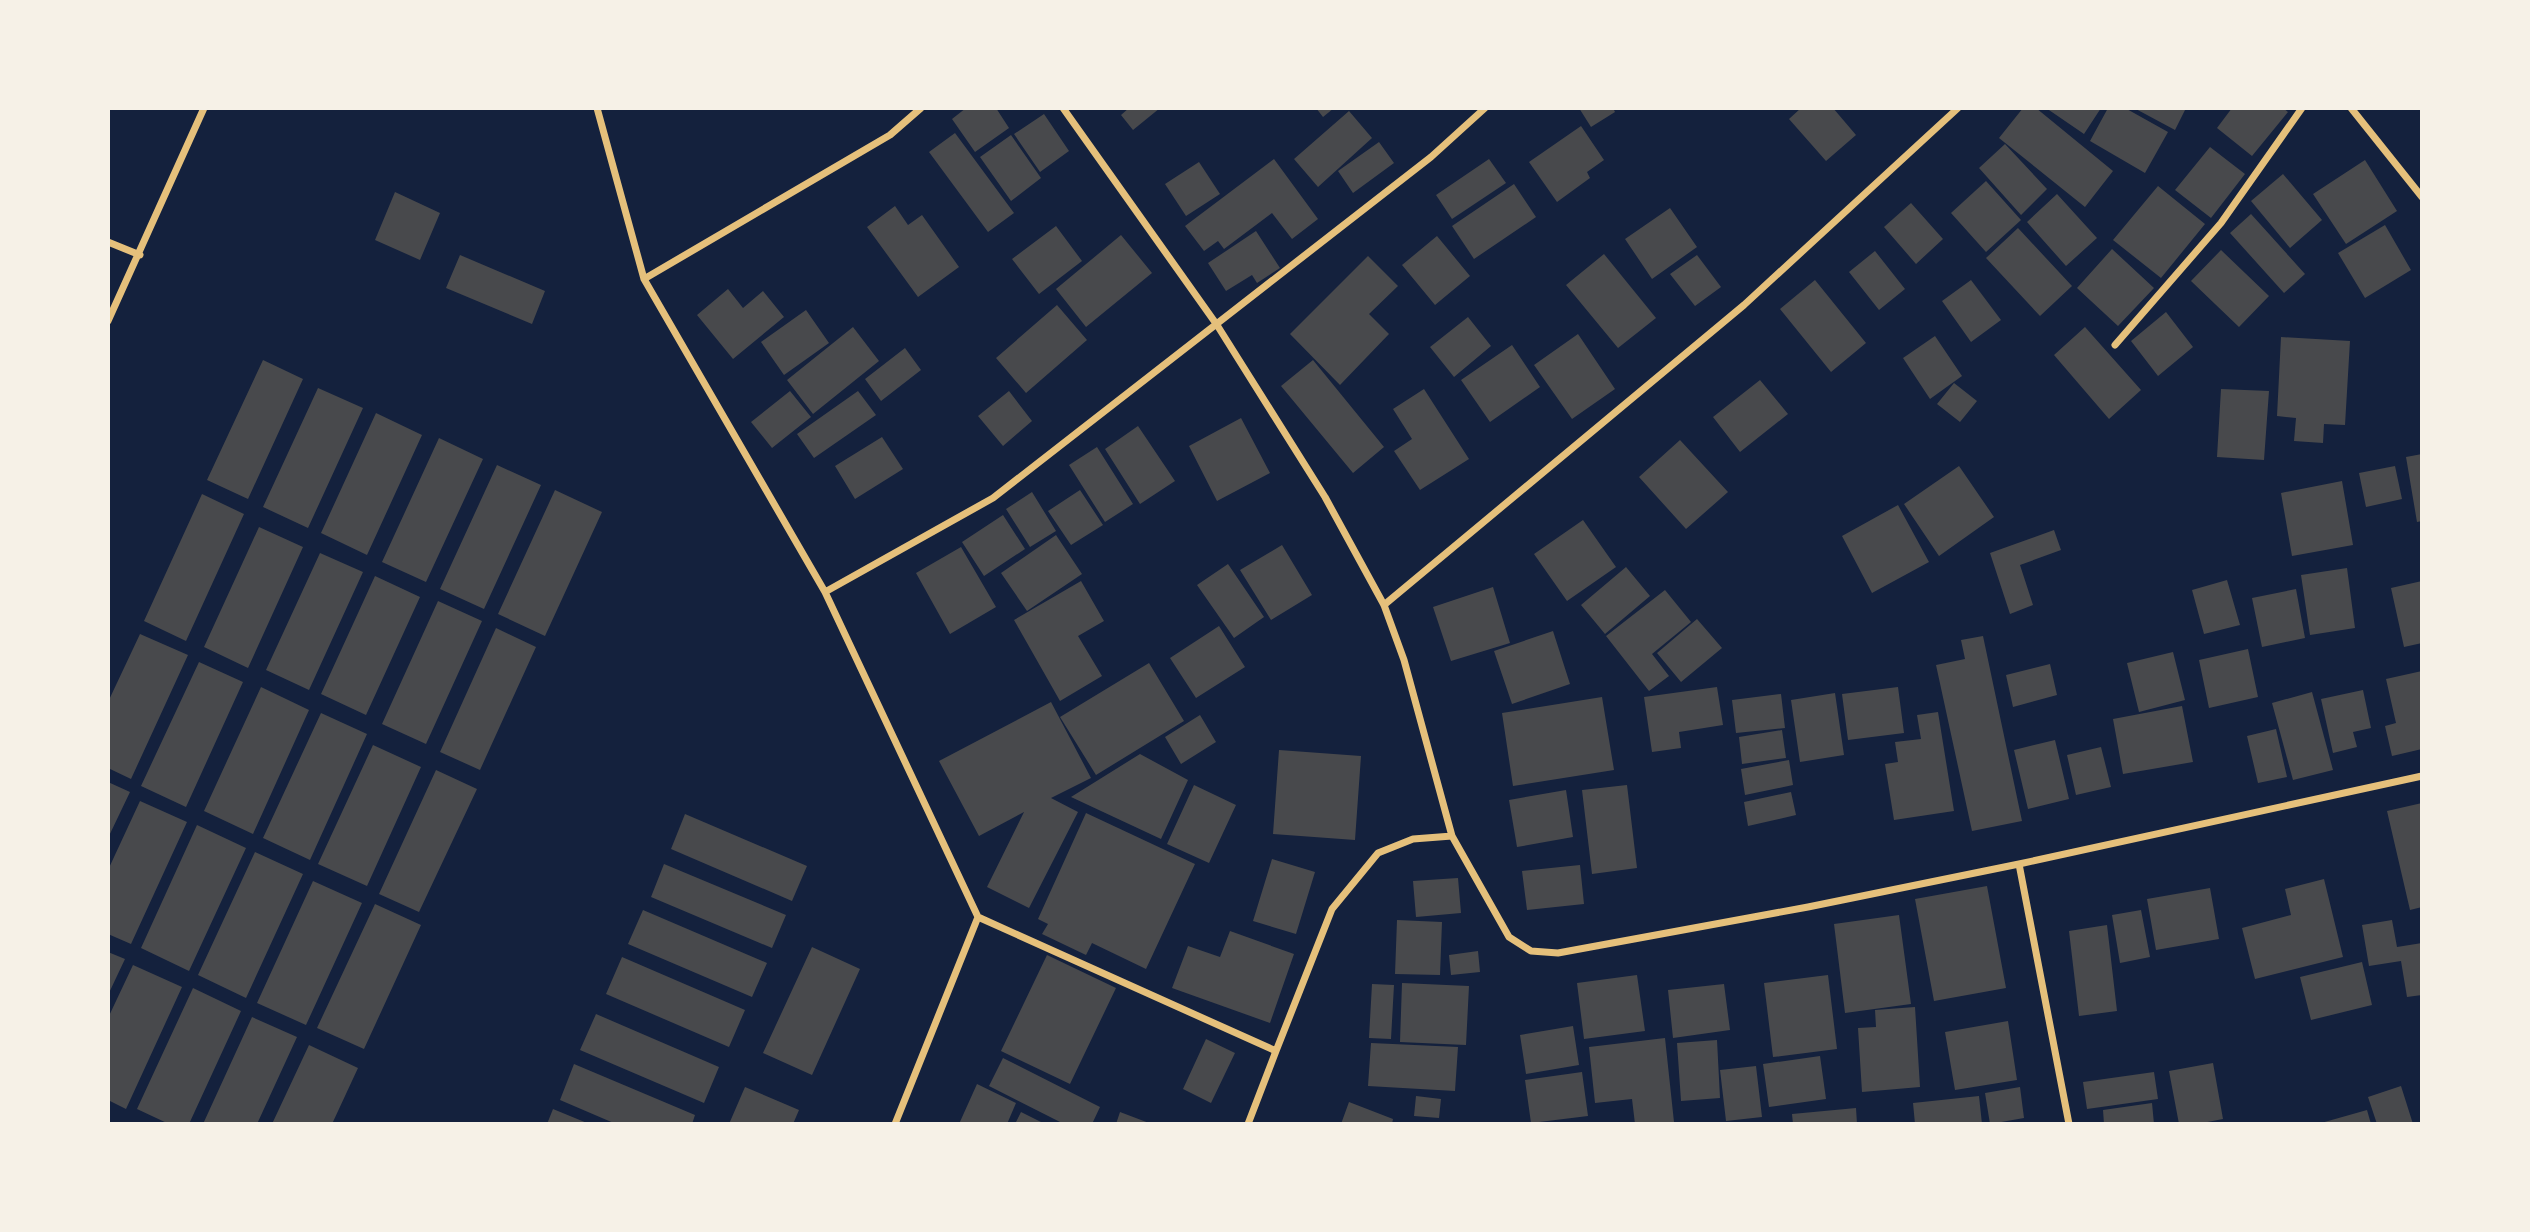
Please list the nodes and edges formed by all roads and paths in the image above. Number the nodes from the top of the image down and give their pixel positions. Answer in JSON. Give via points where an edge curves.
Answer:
{"nodes":[{"id":1,"x":204,"y":108,"type":"edge"},
{"id":2,"x":597,"y":108,"type":"edge"},
{"id":3,"x":921,"y":108,"type":"edge"},
{"id":4,"x":1063,"y":108,"type":"edge"},
{"id":5,"x":1485,"y":108,"type":"edge"},
{"id":6,"x":1958,"y":108,"type":"edge"},
{"id":7,"x":2302,"y":108,"type":"edge"},
{"id":8,"x":2351,"y":108,"type":"edge"},
{"id":9,"x":2421,"y":197,"type":"edge"},
{"id":10,"x":108,"y":242,"type":"edge"},
{"id":11,"x":140,"y":255,"type":"junction"},
{"id":12,"x":644,"y":279,"type":"junction"},
{"id":13,"x":108,"y":321,"type":"edge"},
{"id":14,"x":1217,"y":325,"type":"junction"},
{"id":15,"x":2115,"y":345,"type":"dead end"},
{"id":16,"x":825,"y":592,"type":"junction"},
{"id":17,"x":1384,"y":606,"type":"junction"},
{"id":18,"x":2421,"y":776,"type":"edge"},
{"id":19,"x":1452,"y":836,"type":"junction"},
{"id":20,"x":2019,"y":864,"type":"junction"},
{"id":21,"x":978,"y":917,"type":"junction"},
{"id":22,"x":1276,"y":1051,"type":"junction"},
{"id":23,"x":895,"y":1124,"type":"edge"},
{"id":24,"x":1248,"y":1124,"type":"edge"},
{"id":25,"x":2069,"y":1124,"type":"edge"}],
"edges":[{"from":1,"to":11,"type":"street"},
{"from":2,"to":12,"type":"street"},
{"from":3,"to":12,"type":"street","via":[[890,135]]},
{"from":4,"to":14,"type":"street"},
{"from":5,"to":14,"type":"street","via":[[1431,157]]},
{"from":6,"to":17,"type":"street","via":[[1744,305]]},
{"from":7,"to":15,"type":"street","via":[[2221,223]]},
{"from":8,"to":9,"type":"street"},
{"from":10,"to":11,"type":"street"},
{"from":11,"to":13,"type":"street"},
{"from":12,"to":16,"type":"street"},
{"from":14,"to":16,"type":"street","via":[[993,498]]},
{"from":14,"to":17,"type":"street","via":[[1325,497]]},
{"from":16,"to":21,"type":"street"},
{"from":17,"to":19,"type":"street","via":[[1404,660]]},
{"from":18,"to":20,"type":"street"},
{"from":19,"to":20,"type":"street","via":[[1508,937],[1531,951],[1558,953]]},
{"from":19,"to":22,"type":"street","via":[[1413,839],[1378,853],[1370,862],[1332,909]]},
{"from":20,"to":25,"type":"street"},
{"from":21,"to":22,"type":"street"},
{"from":21,"to":23,"type":"street"},
{"from":22,"to":24,"type":"street"}]}
